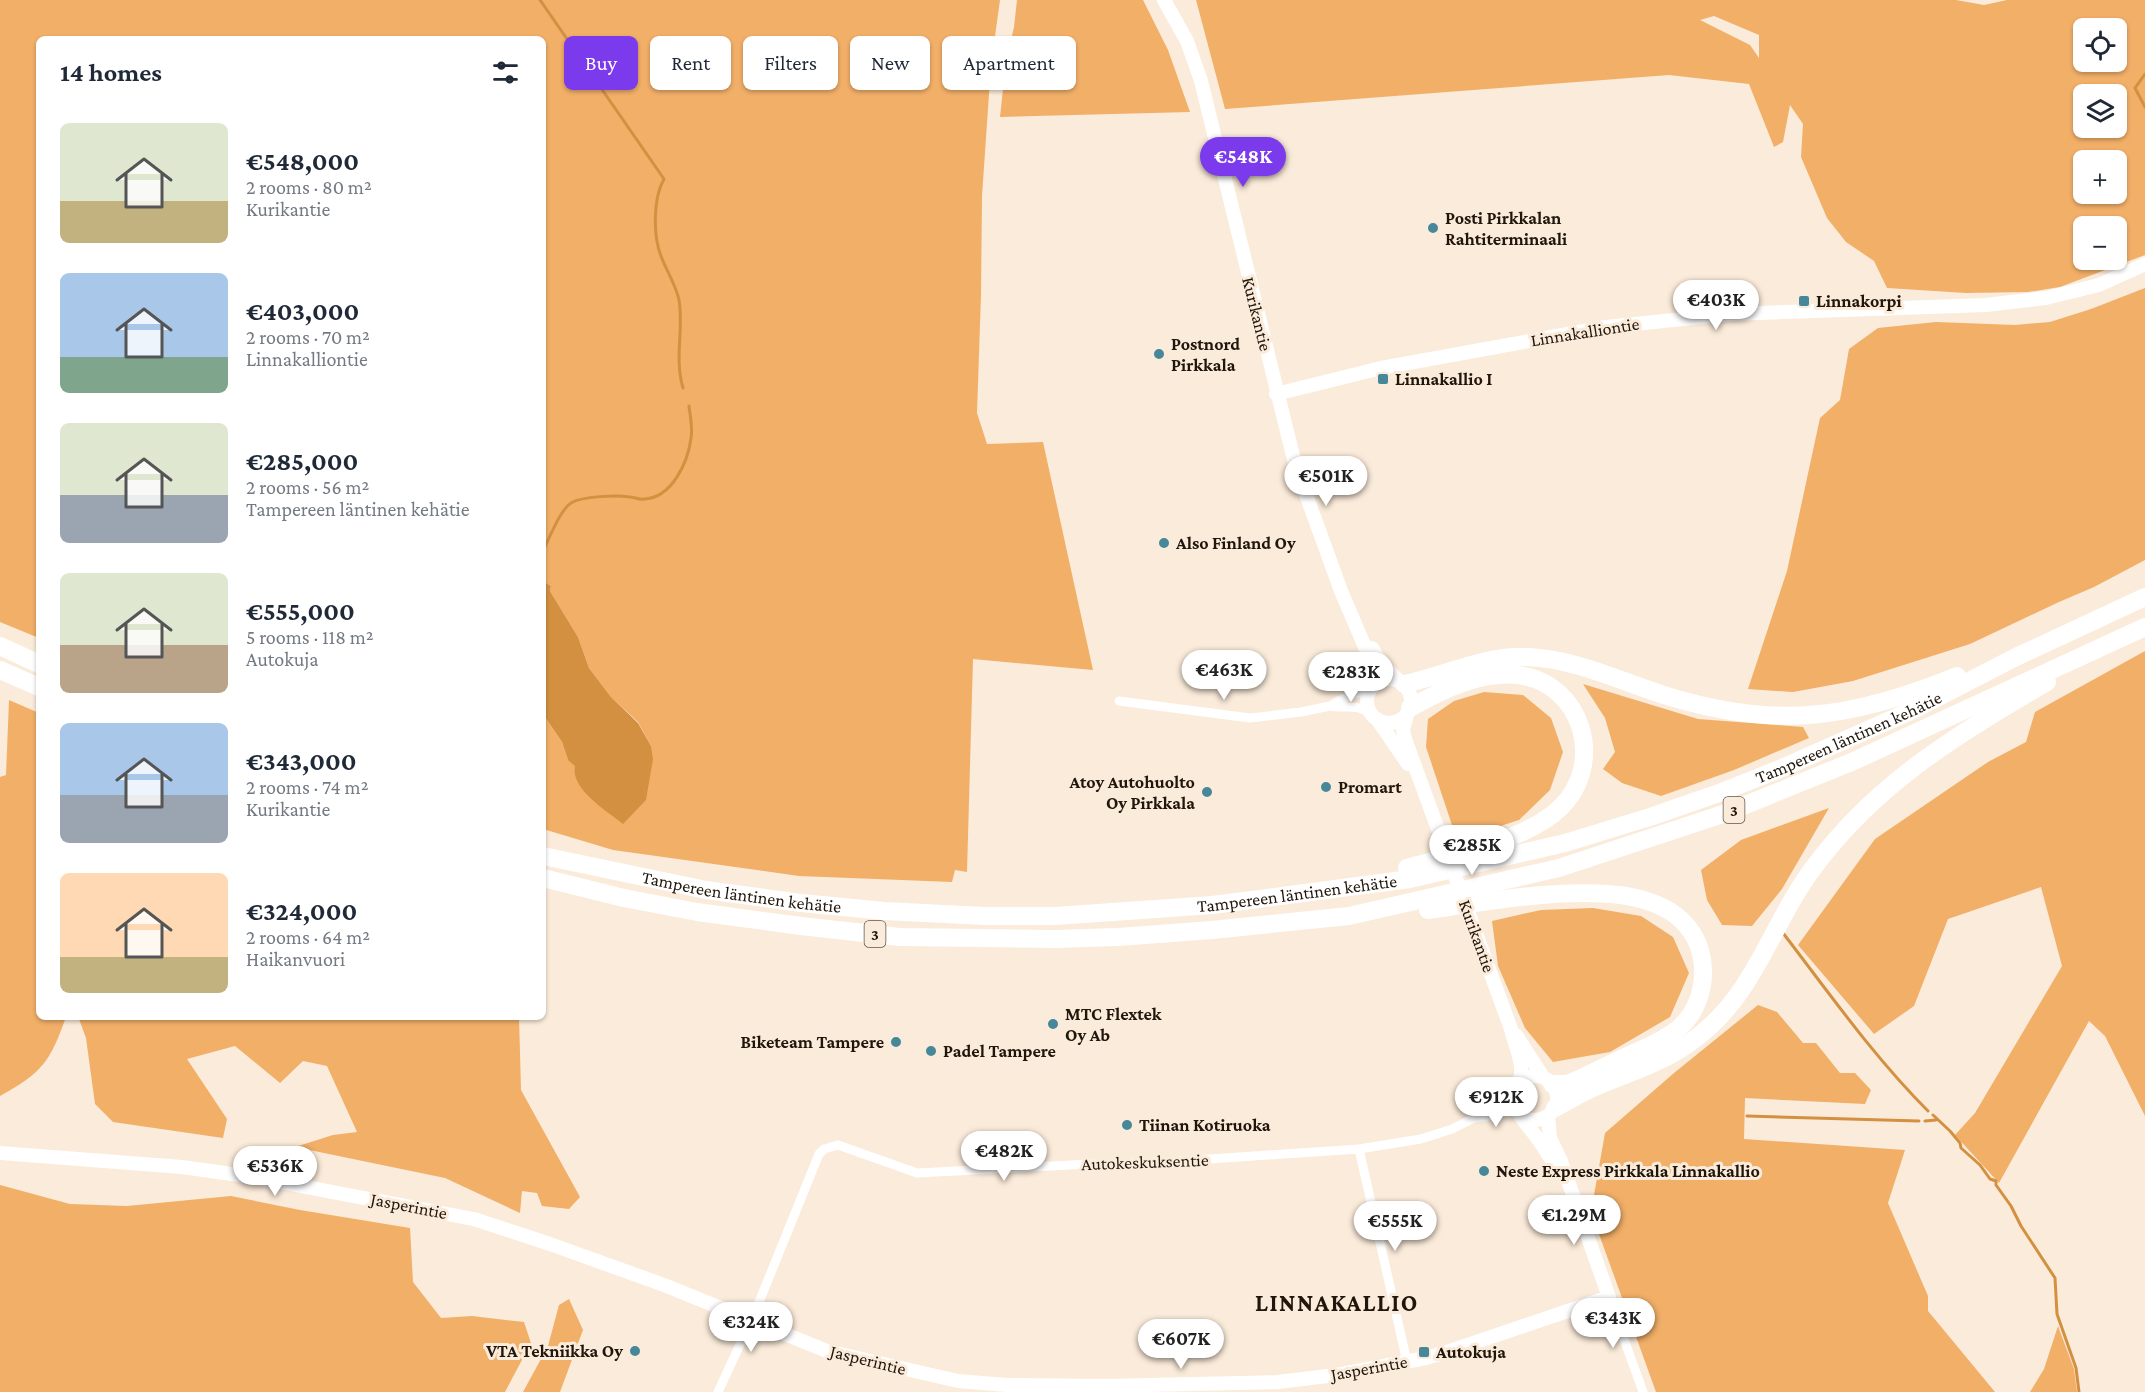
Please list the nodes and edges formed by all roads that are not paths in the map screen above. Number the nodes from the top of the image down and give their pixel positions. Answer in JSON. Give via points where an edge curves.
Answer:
{"nodes":[{"id":1,"x":1164,"y":0,"type":"edge"},
{"id":2,"x":2145,"y":264,"type":"edge"},
{"id":3,"x":1276,"y":394,"type":"junction"},
{"id":4,"x":2145,"y":597,"type":"edge"},
{"id":5,"x":1357,"y":626,"type":"junction"},
{"id":6,"x":2145,"y":627,"type":"edge"},
{"id":7,"x":0,"y":646,"type":"edge"},
{"id":8,"x":2100,"y":648,"type":"junction"},
{"id":9,"x":2016,"y":657,"type":"junction"},
{"id":10,"x":36,"y":663,"type":"edge"},
{"id":11,"x":0,"y":670,"type":"edge"},
{"id":12,"x":1401,"y":682,"type":"junction"},
{"id":13,"x":1373,"y":685,"type":"junction"},
{"id":14,"x":36,"y":686,"type":"edge"},
{"id":15,"x":1119,"y":701,"type":"dead end"},
{"id":16,"x":1330,"y":706,"type":"junction"},
{"id":17,"x":1409,"y":712,"type":"junction"},
{"id":18,"x":1374,"y":716,"type":"junction"},
{"id":19,"x":1417,"y":776,"type":"junction"},
{"id":20,"x":546,"y":857,"type":"edge"},
{"id":21,"x":546,"y":879,"type":"edge"},
{"id":22,"x":1356,"y":887,"type":"junction"},
{"id":23,"x":1349,"y":916,"type":"junction"},
{"id":24,"x":1511,"y":1029,"type":"junction"},
{"id":25,"x":1548,"y":1081,"type":"junction"},
{"id":26,"x":1518,"y":1084,"type":"junction"},
{"id":27,"x":1551,"y":1112,"type":"junction"},
{"id":28,"x":1519,"y":1114,"type":"junction"},
{"id":29,"x":1474,"y":1118,"type":"junction"},
{"id":30,"x":1359,"y":1149,"type":"junction"},
{"id":31,"x":0,"y":1153,"type":"edge"},
{"id":32,"x":1568,"y":1184,"type":"junction"},
{"id":33,"x":1609,"y":1297,"type":"junction"},
{"id":34,"x":751,"y":1321,"type":"junction"},
{"id":35,"x":1407,"y":1362,"type":"junction"},
{"id":36,"x":718,"y":1392,"type":"edge"},
{"id":37,"x":1643,"y":1392,"type":"edge"}],
"edges":[{"from":1,"to":3,"type":"main road","name":"Kurikantie","via":[[1187,41],[1201,81]]},
{"from":2,"to":3,"type":"main road","name":"Linnakalliontie","via":[[2099,285],[2046,298],[1986,305],[1731,314],[1606,327],[1381,368]]},
{"from":3,"to":5,"type":"main road","name":"Kurikantie","via":[[1306,499]]},
{"from":4,"to":9,"type":"highway","name":"Tampereen läntinen kehätie","number":"3"},
{"from":5,"to":12,"type":"main road","name":"Kurikantie","via":[[1382,663]]},
{"from":5,"to":13,"type":"main road","name":"Kurikantie","via":[[1374,670]]},
{"from":6,"to":8,"type":"highway","name":"Tampereen läntinen kehätie","number":"3"},
{"from":7,"to":10,"type":"highway"},
{"from":8,"to":23,"type":"highway","name":"Tampereen läntinen kehätie","number":"3","via":[[1854,761],[1726,813],[1559,868]]},
{"from":8,"to":27,"type":"highway","via":[[1941,746],[1865,807],[1813,867],[1730,1005],[1696,1039],[1671,1056],[1594,1087]]},
{"from":9,"to":12,"type":"highway","via":[[1878,704],[1808,716],[1759,716],[1709,707],[1576,665],[1531,657],[1479,661]]},
{"from":9,"to":22,"type":"highway","name":"Tampereen läntinen kehätie","number":"3","via":[[1905,713],[1782,768],[1688,804],[1565,843],[1410,879]]},
{"from":11,"to":14,"type":"highway"},
{"from":12,"to":13,"type":"main road","via":[[1387,678]]},
{"from":12,"to":17,"type":"main road","via":[[1412,697]]},
{"from":13,"to":16,"type":"street"},
{"from":13,"to":18,"type":"main road","via":[[1367,700]]},
{"from":15,"to":16,"type":"street","via":[[1250,718]]},
{"from":16,"to":18,"type":"street","via":[[1350,705]]},
{"from":17,"to":18,"type":"main road","via":[[1389,724]]},
{"from":17,"to":19,"type":"main road","name":"Kurikantie","via":[[1404,723],[1405,739]]},
{"from":17,"to":22,"type":"highway","via":[[1450,687],[1490,676],[1529,677],[1550,686],[1573,709],[1584,740],[1584,763],[1567,800],[1534,825]]},
{"from":18,"to":19,"type":"main road","name":"Kurikantie"},
{"from":19,"to":24,"type":"main road","name":"Kurikantie"},
{"from":20,"to":22,"type":"highway","name":"Tampereen läntinen kehätie","number":"3","via":[[706,890],[801,903],[985,916],[1055,916],[1213,905]]},
{"from":21,"to":23,"type":"highway","name":"Tampereen läntinen kehätie","number":"3","via":[[697,912],[900,937],[1118,937]]},
{"from":23,"to":25,"type":"highway","via":[[1400,914],[1514,898],[1595,894],[1643,900],[1681,920],[1694,936],[1703,967],[1701,992],[1684,1022],[1653,1045],[1577,1080],[1567,1084]]},
{"from":24,"to":25,"type":"main road","name":"Kurikantie"},
{"from":24,"to":26,"type":"main road","name":"Kurikantie","via":[[1522,1075]]},
{"from":25,"to":26,"type":"main road","via":[[1531,1076]]},
{"from":25,"to":27,"type":"main road","via":[[1557,1096]]},
{"from":26,"to":28,"type":"main road","via":[[1512,1100]]},
{"from":26,"to":29,"type":"street","name":"Autokeskuksentie"},
{"from":27,"to":28,"type":"main road","via":[[1534,1121]]},
{"from":27,"to":32,"type":"main road","via":[[1550,1138]]},
{"from":28,"to":29,"type":"street","name":"Autokeskuksentie","via":[[1501,1112]]},
{"from":28,"to":32,"type":"main road"},
{"from":29,"to":30,"type":"street","name":"Autokeskuksentie","via":[[1421,1139]]},
{"from":30,"to":34,"type":"street","name":"Autokeskuksentie","via":[[917,1173],[838,1145],[819,1154]]},
{"from":30,"to":35,"type":"street"},
{"from":31,"to":34,"type":"main road","name":"Jasperintie","via":[[182,1167],[474,1219],[664,1285]]},
{"from":32,"to":33,"type":"main road"},
{"from":33,"to":35,"type":"main road","name":"Jasperintie"},
{"from":33,"to":37,"type":"street"},
{"from":34,"to":35,"type":"main road","name":"Jasperintie","via":[[827,1351],[958,1381],[1007,1385],[1278,1382]]},
{"from":34,"to":36,"type":"street","name":"Autokeskuksentie"}]}
